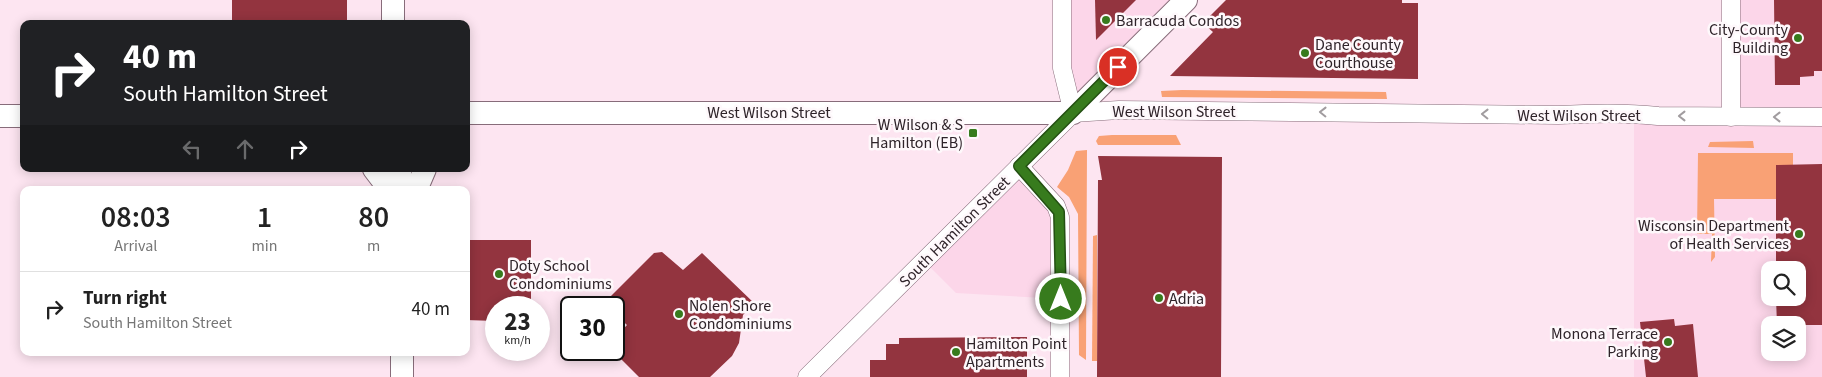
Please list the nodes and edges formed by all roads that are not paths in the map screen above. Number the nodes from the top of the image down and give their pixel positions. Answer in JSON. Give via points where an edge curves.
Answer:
{"nodes":[{"id":1,"x":393,"y":0,"type":"edge"},
{"id":2,"x":1062,"y":0,"type":"edge"},
{"id":3,"x":1186,"y":0,"type":"edge"},
{"id":4,"x":1731,"y":0,"type":"edge"},
{"id":5,"x":393,"y":20,"type":"edge"},
{"id":6,"x":470,"y":113,"type":"edge"},
{"id":7,"x":500,"y":113,"type":"junction"},
{"id":8,"x":1073,"y":113,"type":"junction"},
{"id":9,"x":0,"y":116,"type":"edge"},
{"id":10,"x":20,"y":116,"type":"edge"},
{"id":11,"x":1731,"y":117,"type":"junction"},
{"id":12,"x":1822,"y":117,"type":"edge"},
{"id":13,"x":470,"y":127,"type":"edge"},
{"id":14,"x":1019,"y":166,"type":"junction"},
{"id":15,"x":376,"y":172,"type":"edge"},
{"id":16,"x":400,"y":172,"type":"edge"},
{"id":17,"x":424,"y":172,"type":"edge"},
{"id":18,"x":387,"y":186,"type":"edge"},
{"id":19,"x":400,"y":186,"type":"edge"},
{"id":20,"x":418,"y":186,"type":"edge"},
{"id":21,"x":402,"y":356,"type":"edge"},
{"id":22,"x":402,"y":377,"type":"edge"},
{"id":23,"x":808,"y":377,"type":"edge"},
{"id":24,"x":1060,"y":377,"type":"edge"}],
"edges":[{"from":1,"to":5,"type":"street"},
{"from":2,"to":8,"type":"street","via":[[1062,68]]},
{"from":3,"to":8,"type":"street","name":"South Hamilton Street"},
{"from":4,"to":11,"type":"street"},
{"from":6,"to":7,"type":"street","name":"West Wilson Street"},
{"from":7,"to":8,"type":"street","name":"West Wilson Street"},
{"from":7,"to":13,"type":"street"},
{"from":11,"to":8,"type":"street","name":"West Wilson Street","one_way":true,"via":[[1634,113],[1119,110]]},
{"from":8,"to":14,"type":"street","name":"South Hamilton Street"},
{"from":9,"to":10,"type":"street"},
{"from":12,"to":11,"type":"street","name":"West Wilson Street","one_way":true},
{"from":14,"to":23,"type":"street","name":"South Hamilton Street"},
{"from":14,"to":24,"type":"street","via":[[1056,206],[1060,217]]},
{"from":15,"to":18,"type":"street"},
{"from":16,"to":19,"type":"street"},
{"from":17,"to":20,"type":"street"},
{"from":21,"to":22,"type":"street"}]}
